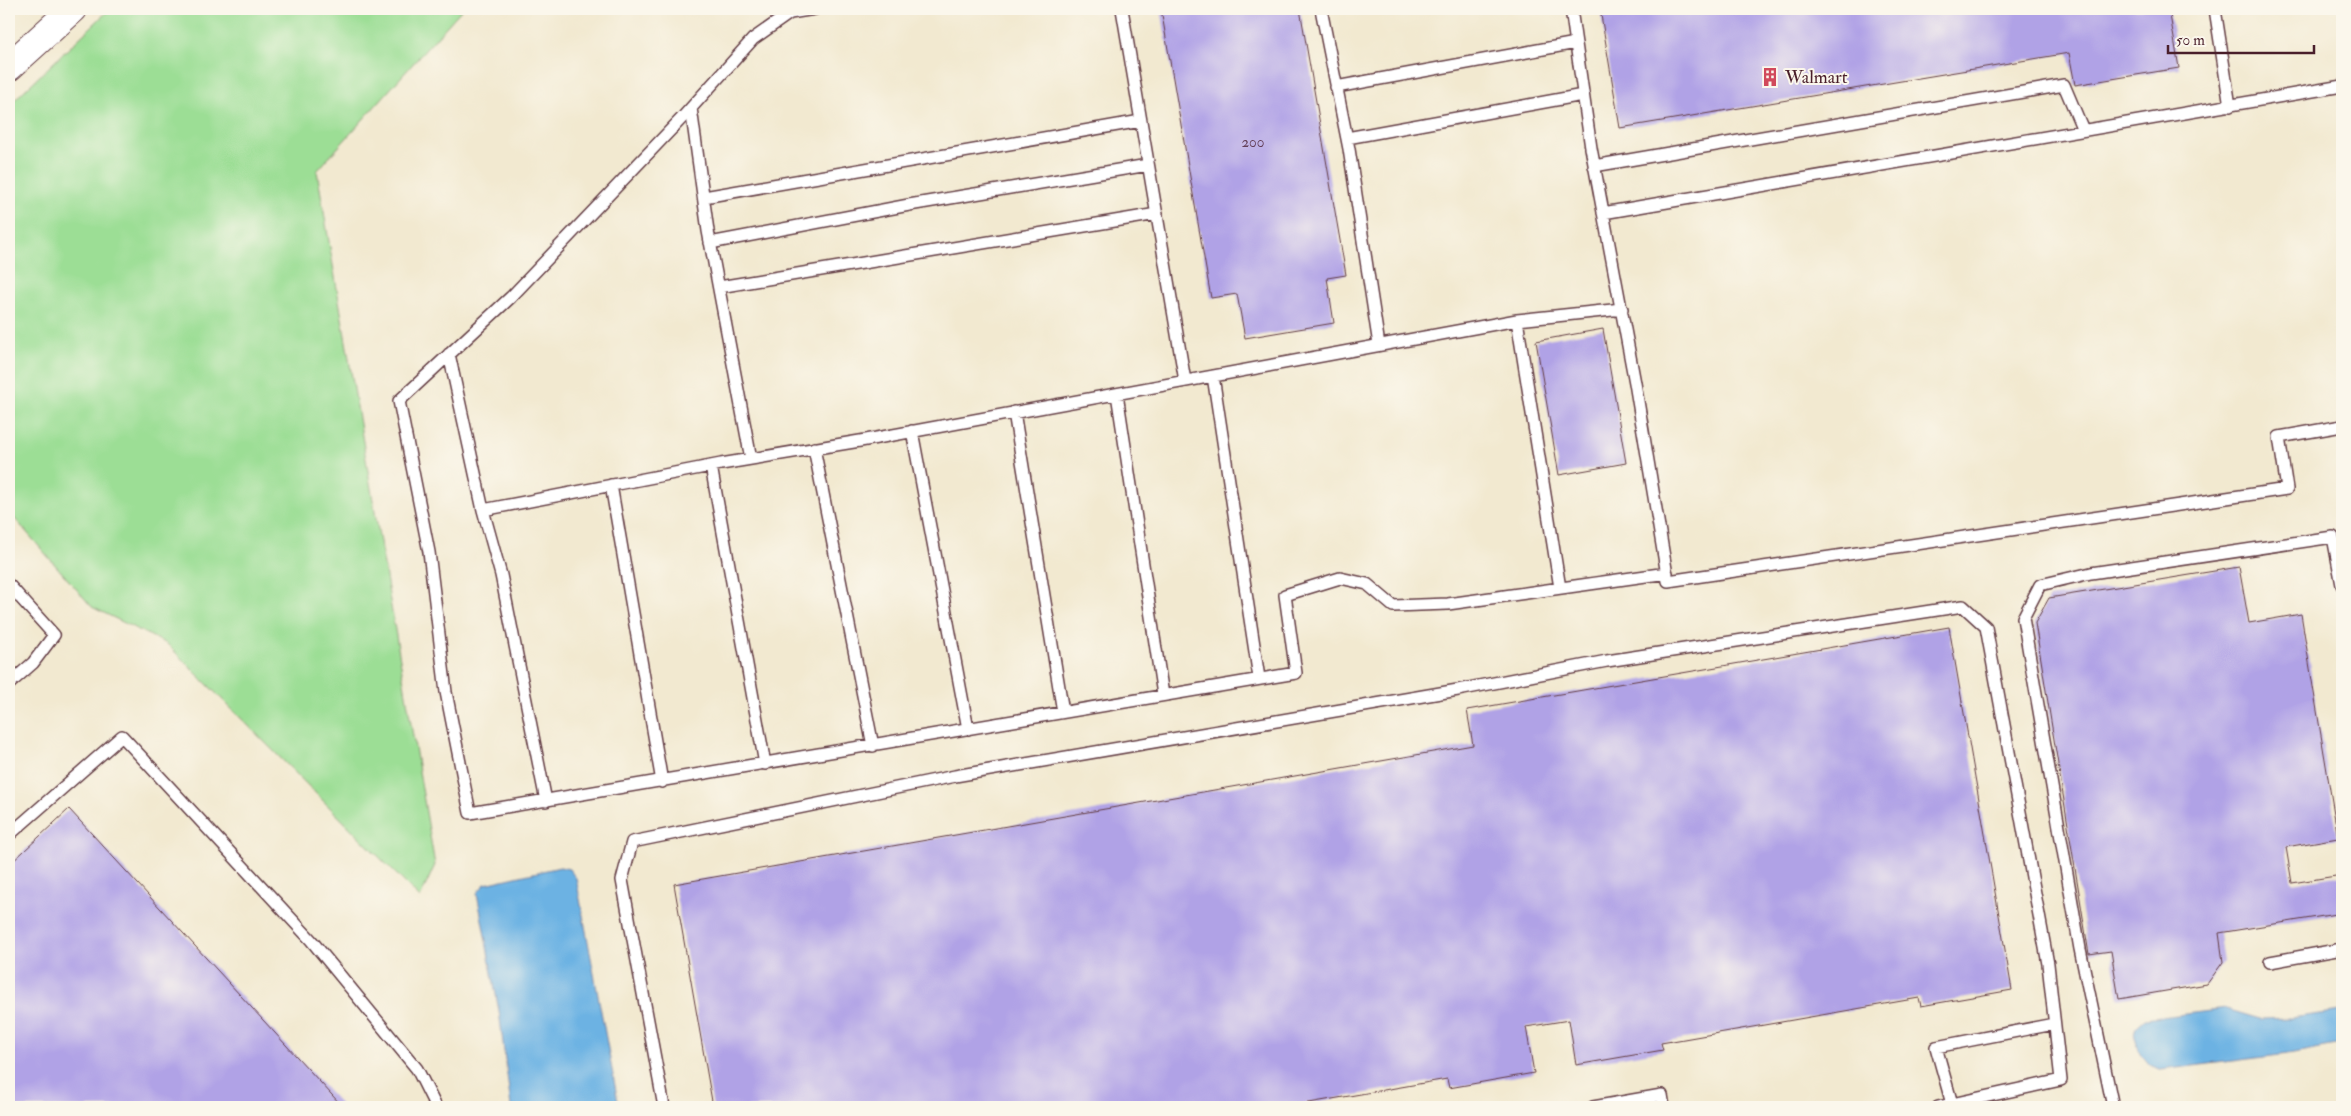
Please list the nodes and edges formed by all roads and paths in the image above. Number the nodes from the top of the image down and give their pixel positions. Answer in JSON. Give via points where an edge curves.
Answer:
{"nodes":[{"id":1,"x":73,"y":9,"type":"edge"},
{"id":2,"x":815,"y":9,"type":"edge"},
{"id":3,"x":1122,"y":9,"type":"edge"},
{"id":4,"x":1321,"y":9,"type":"edge"},
{"id":5,"x":1570,"y":9,"type":"edge"},
{"id":6,"x":2215,"y":9,"type":"edge"},
{"id":7,"x":792,"y":11,"type":"edge"},
{"id":8,"x":1576,"y":43,"type":"junction"},
{"id":9,"x":9,"y":67,"type":"edge"},
{"id":10,"x":1336,"y":86,"type":"junction"},
{"id":11,"x":2342,"y":86,"type":"edge"},
{"id":12,"x":1583,"y":95,"type":"junction"},
{"id":13,"x":2230,"y":106,"type":"junction"},
{"id":14,"x":691,"y":108,"type":"junction"},
{"id":15,"x":1141,"y":120,"type":"junction"},
{"id":16,"x":2083,"y":130,"type":"junction"},
{"id":17,"x":1347,"y":138,"type":"junction"},
{"id":18,"x":1148,"y":165,"type":"junction"},
{"id":19,"x":1594,"y":166,"type":"junction"},
{"id":20,"x":704,"y":197,"type":"junction"},
{"id":21,"x":1603,"y":213,"type":"junction"},
{"id":22,"x":1157,"y":214,"type":"junction"},
{"id":23,"x":710,"y":243,"type":"junction"},
{"id":24,"x":719,"y":287,"type":"junction"},
{"id":25,"x":1622,"y":309,"type":"junction"},
{"id":26,"x":1517,"y":320,"type":"junction"},
{"id":27,"x":1379,"y":345,"type":"junction"},
{"id":28,"x":449,"y":354,"type":"junction"},
{"id":29,"x":1213,"y":376,"type":"junction"},
{"id":30,"x":1185,"y":381,"type":"junction"},
{"id":31,"x":1117,"y":394,"type":"junction"},
{"id":32,"x":1014,"y":412,"type":"junction"},
{"id":33,"x":2342,"y":426,"type":"edge"},
{"id":34,"x":912,"y":431,"type":"junction"},
{"id":35,"x":814,"y":448,"type":"junction"},
{"id":36,"x":750,"y":459,"type":"junction"},
{"id":37,"x":711,"y":466,"type":"junction"},
{"id":38,"x":611,"y":485,"type":"junction"},
{"id":39,"x":483,"y":510,"type":"junction"},
{"id":40,"x":1667,"y":573,"type":"junction"},
{"id":41,"x":9,"y":585,"type":"edge"},
{"id":42,"x":2342,"y":585,"type":"edge"},
{"id":43,"x":1560,"y":588,"type":"junction"},
{"id":44,"x":1259,"y":678,"type":"junction"},
{"id":45,"x":9,"y":684,"type":"edge"},
{"id":46,"x":1163,"y":695,"type":"junction"},
{"id":47,"x":1063,"y":712,"type":"junction"},
{"id":48,"x":968,"y":729,"type":"junction"},
{"id":49,"x":873,"y":746,"type":"junction"},
{"id":50,"x":765,"y":764,"type":"junction"},
{"id":51,"x":662,"y":782,"type":"junction"},
{"id":52,"x":546,"y":801,"type":"junction"},
{"id":53,"x":9,"y":835,"type":"edge"},
{"id":54,"x":2342,"y":949,"type":"edge"},
{"id":55,"x":2270,"y":962,"type":"dead end"},
{"id":56,"x":2054,"y":1024,"type":"junction"},
{"id":57,"x":1952,"y":1104,"type":"junction"},
{"id":58,"x":436,"y":1107,"type":"edge"},
{"id":59,"x":664,"y":1107,"type":"edge"},
{"id":60,"x":1594,"y":1107,"type":"edge"},
{"id":61,"x":1664,"y":1107,"type":"edge"},
{"id":62,"x":1938,"y":1107,"type":"edge"},
{"id":63,"x":2113,"y":1107,"type":"edge"}],
"edges":[{"from":1,"to":9,"type":"street"},
{"from":2,"to":7,"type":"lane"},
{"from":3,"to":15,"type":"lane"},
{"from":4,"to":10,"type":"lane"},
{"from":5,"to":8,"type":"lane"},
{"from":6,"to":13,"type":"lane"},
{"from":7,"to":14,"type":"lane","via":[[753,39]]},
{"from":8,"to":10,"type":"lane"},
{"from":8,"to":12,"type":"lane"},
{"from":10,"to":17,"type":"lane"},
{"from":11,"to":13,"type":"lane"},
{"from":12,"to":17,"type":"lane"},
{"from":12,"to":19,"type":"lane"},
{"from":13,"to":16,"type":"lane"},
{"from":14,"to":20,"type":"lane"},
{"from":14,"to":28,"type":"lane","via":[[510,297]]},
{"from":15,"to":18,"type":"lane"},
{"from":15,"to":20,"type":"lane"},
{"from":16,"to":19,"type":"lane","via":[[2064,85]]},
{"from":16,"to":21,"type":"lane"},
{"from":17,"to":27,"type":"lane"},
{"from":18,"to":22,"type":"lane"},
{"from":18,"to":23,"type":"lane","via":[[909,205]]},
{"from":19,"to":21,"type":"lane"},
{"from":20,"to":23,"type":"lane"},
{"from":21,"to":25,"type":"lane"},
{"from":22,"to":24,"type":"lane"},
{"from":22,"to":30,"type":"lane"},
{"from":23,"to":24,"type":"lane"},
{"from":24,"to":36,"type":"lane"},
{"from":25,"to":26,"type":"lane"},
{"from":25,"to":40,"type":"lane"},
{"from":26,"to":27,"type":"lane"},
{"from":26,"to":43,"type":"lane"},
{"from":27,"to":29,"type":"lane"},
{"from":28,"to":39,"type":"lane"},
{"from":28,"to":52,"type":"lane","via":[[399,401],[429,552],[446,692],[470,813]]},
{"from":29,"to":30,"type":"lane"},
{"from":29,"to":44,"type":"lane"},
{"from":30,"to":31,"type":"lane"},
{"from":31,"to":32,"type":"lane"},
{"from":31,"to":46,"type":"lane"},
{"from":32,"to":34,"type":"lane"},
{"from":32,"to":47,"type":"lane"},
{"from":33,"to":40,"type":"lane","via":[[2278,437],[2287,489],[1668,581]]},
{"from":34,"to":35,"type":"lane"},
{"from":34,"to":48,"type":"lane"},
{"from":35,"to":36,"type":"lane"},
{"from":35,"to":49,"type":"lane"},
{"from":36,"to":37,"type":"lane"},
{"from":37,"to":38,"type":"lane"},
{"from":37,"to":50,"type":"lane"},
{"from":38,"to":39,"type":"lane"},
{"from":38,"to":51,"type":"lane"},
{"from":39,"to":52,"type":"lane","via":[[501,575]]},
{"from":40,"to":43,"type":"lane"},
{"from":41,"to":45,"type":"lane","via":[[54,635],[33,663]]},
{"from":42,"to":63,"type":"lane","via":[[2334,537],[2091,573],[2040,585],[2022,618],[2080,949]]},
{"from":43,"to":44,"type":"lane","via":[[1448,604],[1394,606],[1367,584],[1340,578],[1322,582],[1285,595],[1296,673]]},
{"from":44,"to":46,"type":"lane"},
{"from":46,"to":47,"type":"lane"},
{"from":47,"to":48,"type":"lane"},
{"from":48,"to":49,"type":"lane"},
{"from":49,"to":50,"type":"lane"},
{"from":50,"to":51,"type":"lane"},
{"from":51,"to":52,"type":"lane"},
{"from":53,"to":58,"type":"lane","via":[[122,736],[311,940],[417,1069]]},
{"from":54,"to":55,"type":"lane"},
{"from":56,"to":57,"type":"lane","via":[[2061,1080]]},
{"from":56,"to":57,"type":"lane","via":[[1936,1047]]},
{"from":56,"to":59,"type":"lane","via":[[2048,964],[1986,626],[1964,606],[1607,661],[1449,692],[955,776],[632,842],[622,880]]},
{"from":57,"to":62,"type":"lane"},
{"from":60,"to":61,"type":"lane","via":[[1662,1095]]}]}
